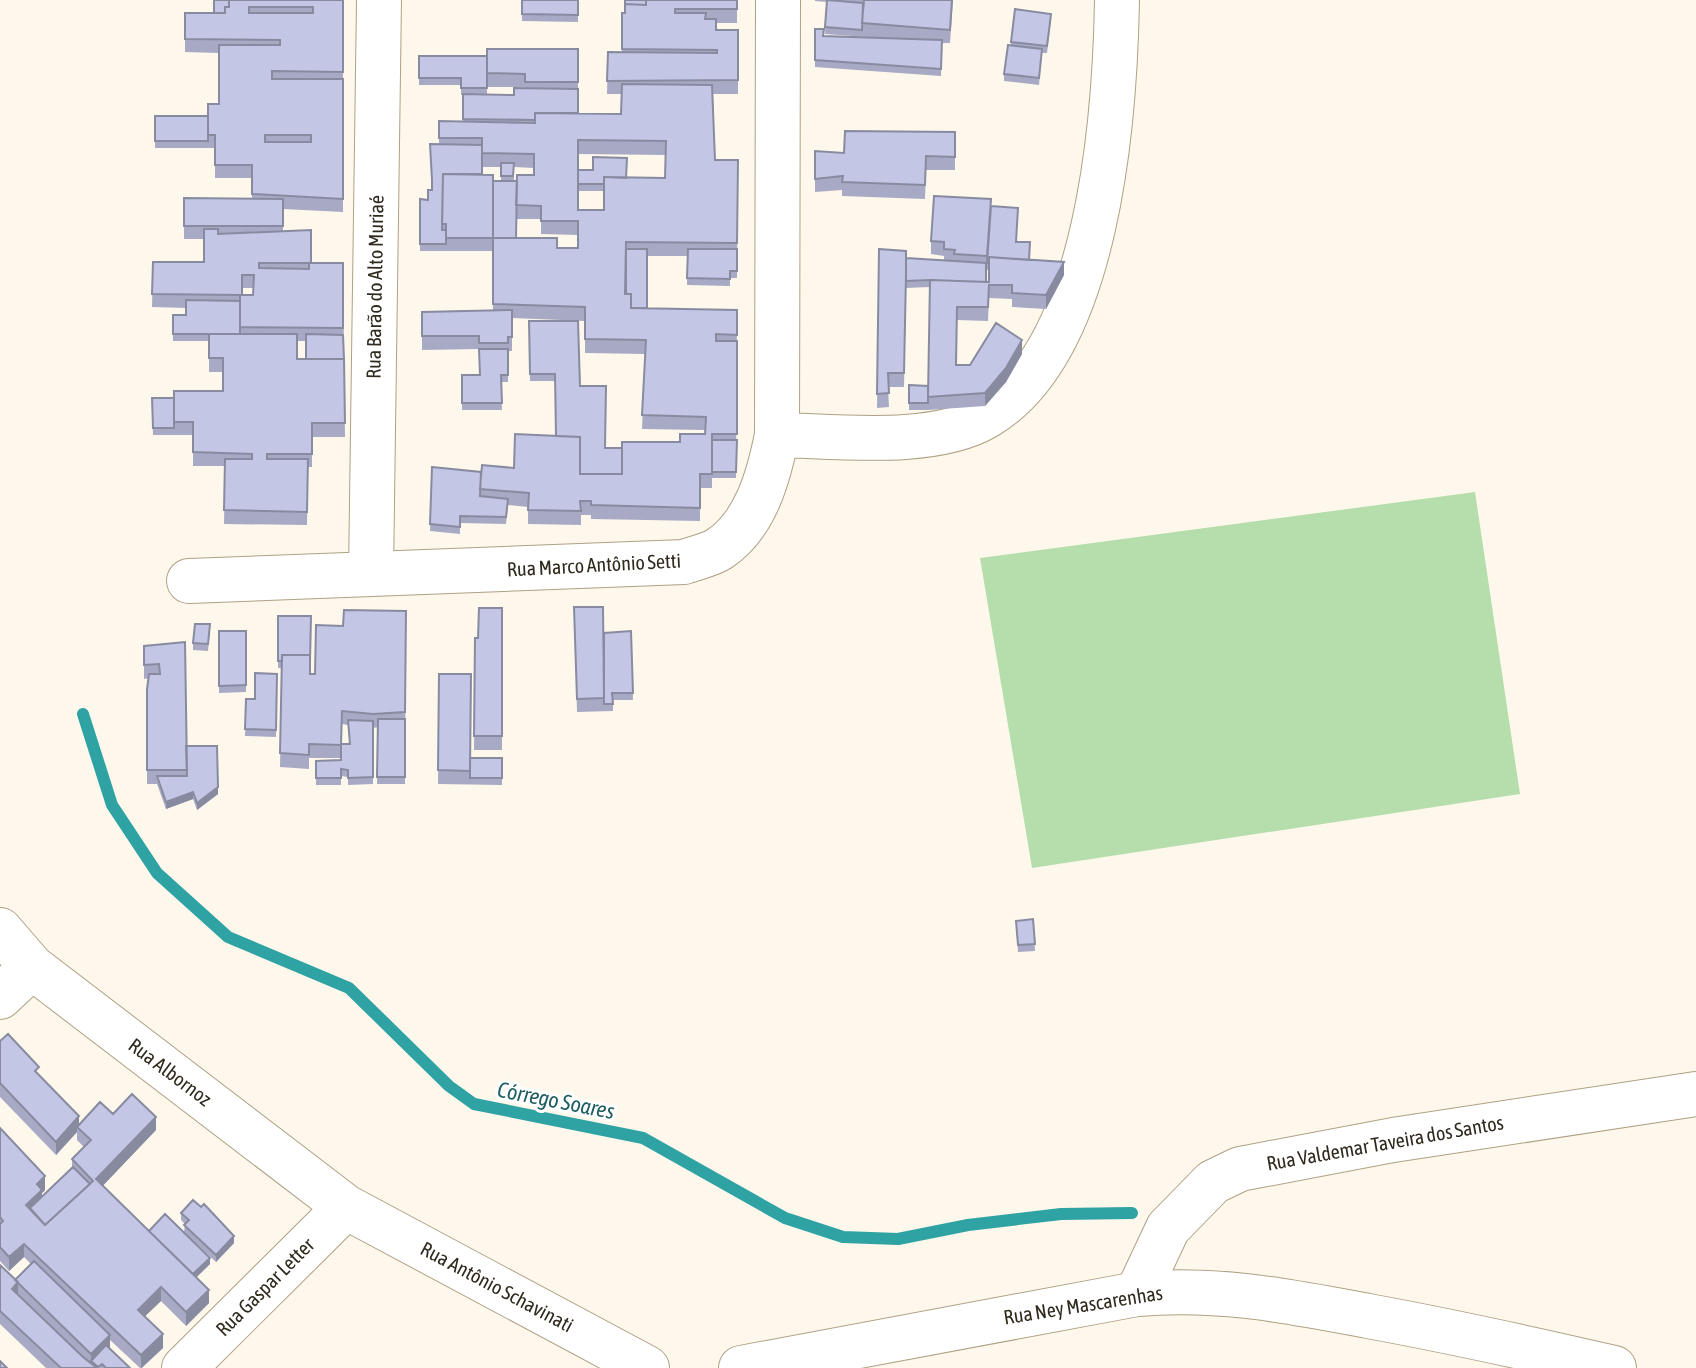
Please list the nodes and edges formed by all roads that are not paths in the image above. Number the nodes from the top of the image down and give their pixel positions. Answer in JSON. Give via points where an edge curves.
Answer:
{"nodes":[{"id":1,"x":379,"y":0,"type":"edge"},
{"id":2,"x":778,"y":0,"type":"edge"},
{"id":3,"x":1117,"y":0,"type":"edge"},
{"id":4,"x":777,"y":435,"type":"junction"},
{"id":5,"x":371,"y":574,"type":"junction"},
{"id":6,"x":189,"y":581,"type":"dead end"},
{"id":7,"x":0,"y":930,"type":"edge"},
{"id":8,"x":32,"y":967,"type":"junction"},
{"id":9,"x":0,"y":997,"type":"edge"},
{"id":10,"x":1695,"y":1095,"type":"edge"},
{"id":11,"x":346,"y":1207,"type":"junction"},
{"id":12,"x":1137,"y":1294,"type":"junction"},
{"id":13,"x":624,"y":1361,"type":"edge"},
{"id":14,"x":184,"y":1368,"type":"edge"},
{"id":15,"x":741,"y":1368,"type":"edge"},
{"id":16,"x":1614,"y":1368,"type":"edge"}],
"edges":[{"from":1,"to":5,"type":"street","name":"Rua Barão do Alto Muriaé"},
{"from":2,"to":4,"type":"street","name":"Rua Marco Antônio Setti"},
{"from":3,"to":4,"type":"street","via":[[1099,205],[1065,320],[1028,380],[987,416],[945,430],[891,437]]},
{"from":4,"to":5,"type":"street","name":"Rua Marco Antônio Setti","via":[[768,481],[749,515],[720,549],[684,562]]},
{"from":5,"to":6,"type":"street","name":"Rua Marco Antônio Setti"},
{"from":7,"to":8,"type":"street","name":"Rua Albornoz"},
{"from":8,"to":9,"type":"street"},
{"from":8,"to":11,"type":"street","name":"Rua Albornoz"},
{"from":10,"to":12,"type":"street","name":"Rua Valdemar Taveira dos Santos","via":[[1378,1142],[1240,1169],[1213,1182],[1168,1228]]},
{"from":11,"to":13,"type":"street","name":"Rua Antônio Schavinati"},
{"from":11,"to":14,"type":"street","name":"Rua Gaspar Letter"},
{"from":12,"to":15,"type":"street","name":"Rua Ney Mascarenhas"},
{"from":12,"to":16,"type":"street","name":"Rua Ney Mascarenhas","via":[[1191,1289],[1266,1297]]}]}
